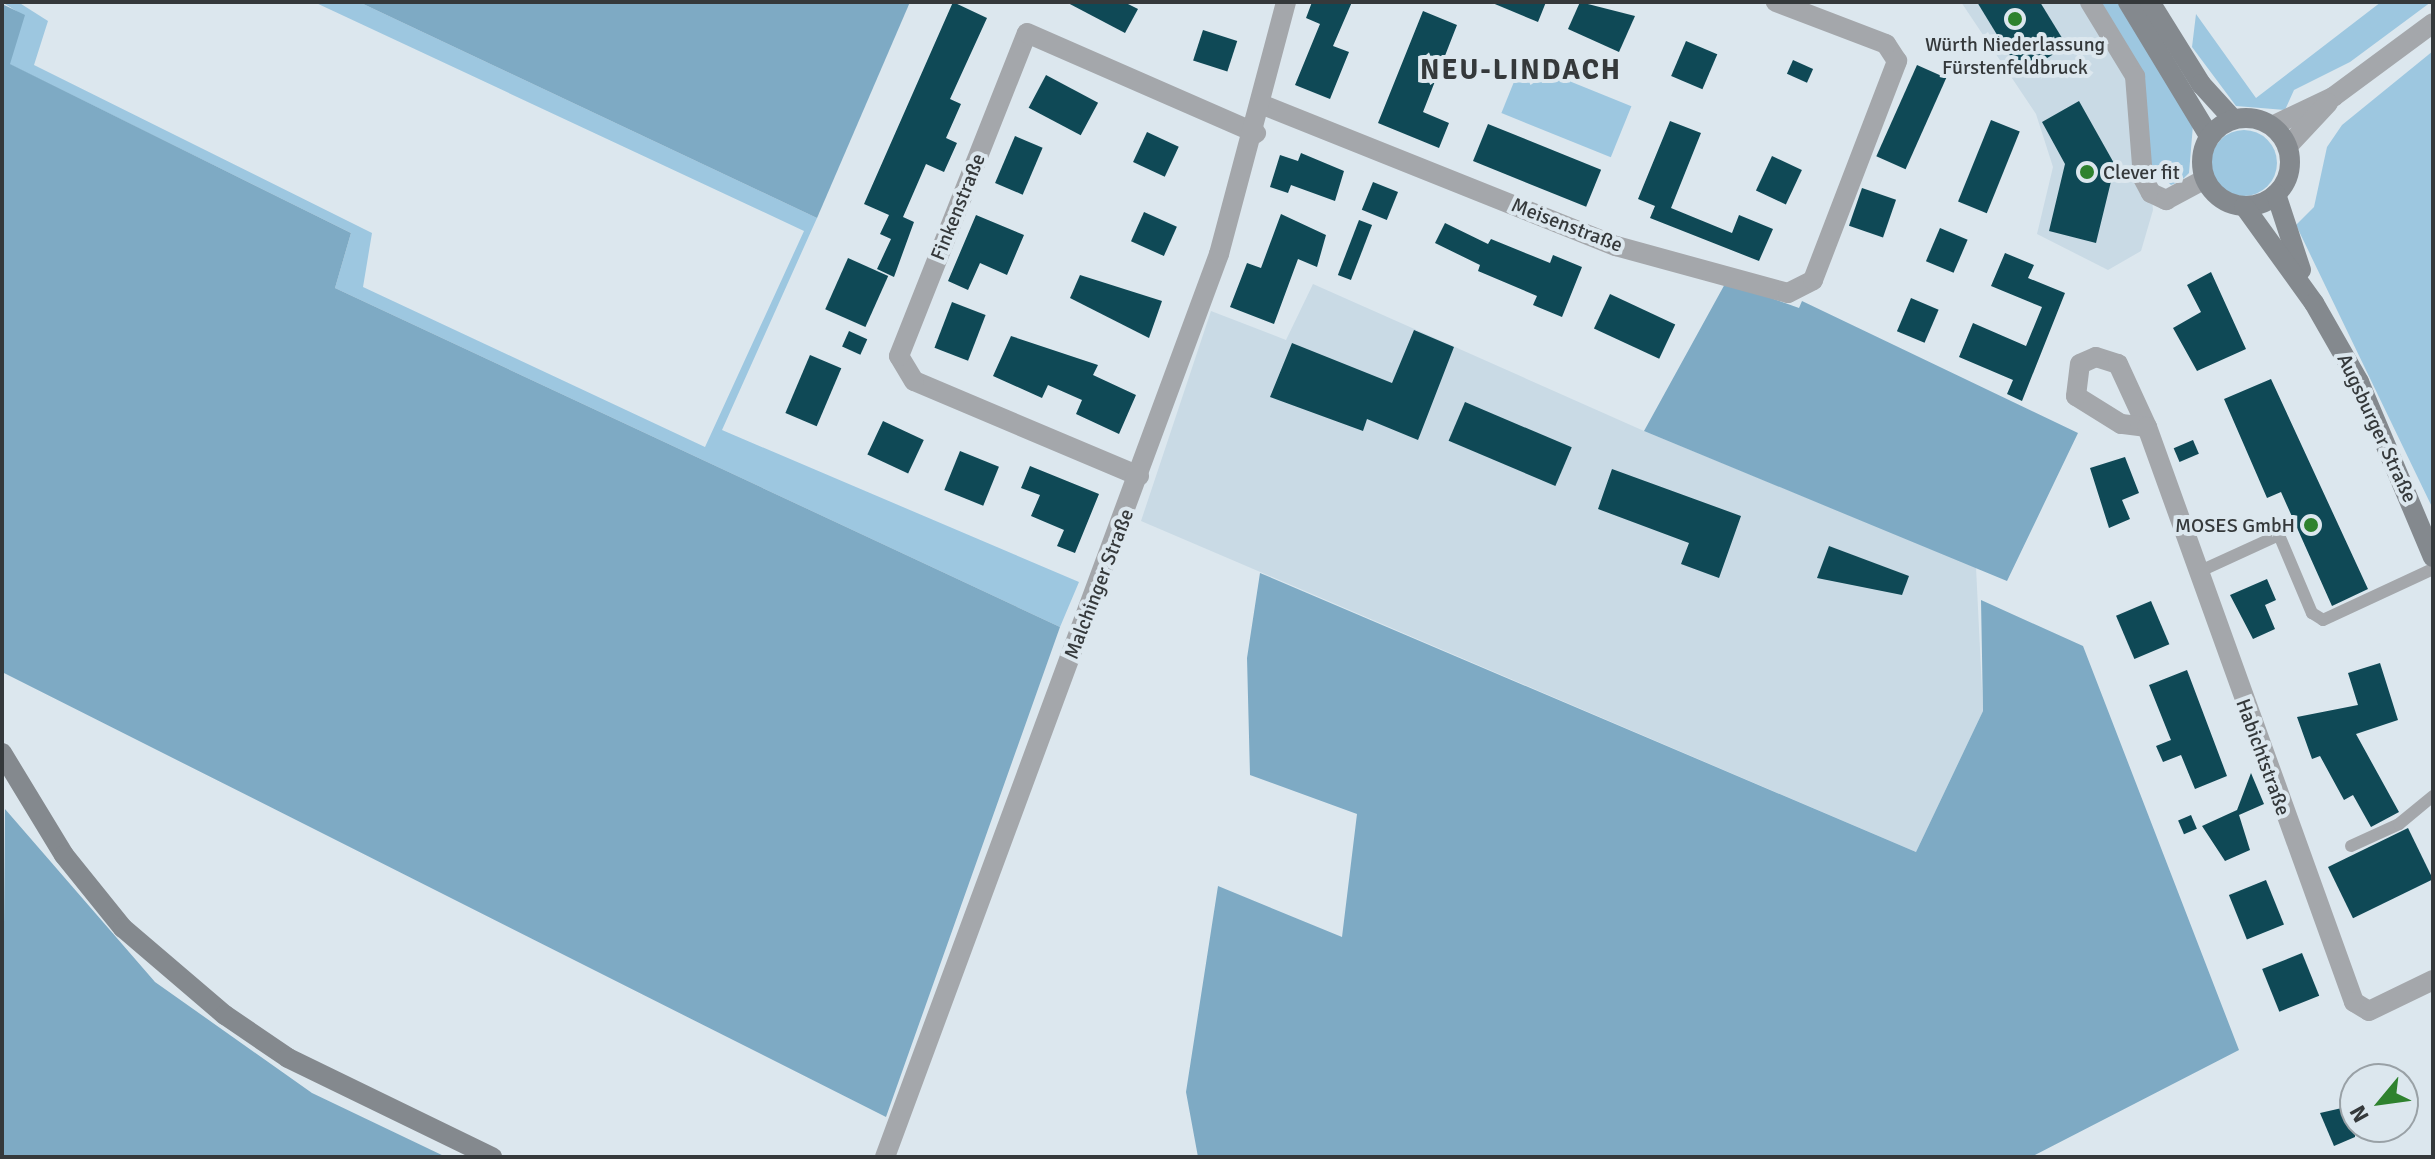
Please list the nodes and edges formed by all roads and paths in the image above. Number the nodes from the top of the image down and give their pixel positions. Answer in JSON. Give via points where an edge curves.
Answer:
{"nodes":[{"id":1,"x":1286,"y":2,"type":"edge"},
{"id":2,"x":1776,"y":2,"type":"edge"},
{"id":3,"x":2090,"y":2,"type":"edge"},
{"id":4,"x":2128,"y":2,"type":"edge"},
{"id":5,"x":2150,"y":2,"type":"edge"},
{"id":6,"x":2433,"y":23,"type":"edge"},
{"id":7,"x":2333,"y":97,"type":"junction"},
{"id":8,"x":1263,"y":105,"type":"junction"},
{"id":9,"x":2233,"y":119,"type":"junction"},
{"id":10,"x":2272,"y":126,"type":"junction"},
{"id":11,"x":1256,"y":133,"type":"junction"},
{"id":12,"x":2209,"y":136,"type":"junction"},
{"id":13,"x":2287,"y":147,"type":"junction"},
{"id":14,"x":2205,"y":179,"type":"junction"},
{"id":15,"x":2276,"y":194,"type":"junction"},
{"id":16,"x":2244,"y":206,"type":"junction"},
{"id":17,"x":2314,"y":303,"type":"junction"},
{"id":18,"x":2147,"y":427,"type":"dead end"},
{"id":19,"x":1139,"y":476,"type":"junction"},
{"id":20,"x":2433,"y":557,"type":"edge"},
{"id":21,"x":2433,"y":569,"type":"edge"},
{"id":22,"x":2196,"y":573,"type":"junction"},
{"id":23,"x":2,"y":753,"type":"edge"},
{"id":24,"x":2433,"y":796,"type":"edge"},
{"id":25,"x":2351,"y":846,"type":"dead end"},
{"id":26,"x":2433,"y":980,"type":"edge"},
{"id":27,"x":492,"y":1157,"type":"edge"},
{"id":28,"x":885,"y":1157,"type":"edge"}],
"edges":[{"from":1,"to":8,"type":"street","name":"Malchinger Straße"},
{"from":2,"to":8,"type":"street","name":"Meisenstraße","via":[[1886,44],[1897,61],[1813,280],[1788,293],[1616,246]]},
{"from":3,"to":14,"type":"street","via":[[2135,76],[2143,178],[2151,193],[2166,200]]},
{"from":4,"to":12,"type":"street"},
{"from":5,"to":9,"type":"street","via":[[2201,84]]},
{"from":6,"to":7,"type":"street"},
{"from":7,"to":10,"type":"street"},
{"from":7,"to":13,"type":"street"},
{"from":8,"to":11,"type":"street","name":"Malchinger Straße"},
{"from":9,"to":10,"type":"street"},
{"from":9,"to":12,"type":"street"},
{"from":10,"to":13,"type":"street"},
{"from":11,"to":19,"type":"street","name":"Malchinger Straße"},
{"from":11,"to":19,"type":"street","name":"Finkenstraße","via":[[1027,33],[899,356],[914,381]]},
{"from":12,"to":14,"type":"street"},
{"from":13,"to":15,"type":"street","via":[[2288,177]]},
{"from":14,"to":16,"type":"street","via":[[2217,195]]},
{"from":15,"to":16,"type":"street"},
{"from":15,"to":17,"type":"street","name":"Augsburger Straße"},
{"from":16,"to":17,"type":"street","name":"Augsburger Straße"},
{"from":17,"to":20,"type":"street","name":"Augsburger Straße","via":[[2359,382]]},
{"from":18,"to":22,"type":"street","name":"Habichtstraße","via":[[2174,489]]},
{"from":19,"to":28,"type":"street","name":"Malchinger Straße"},
{"from":21,"to":22,"type":"lane","via":[[2323,620],[2312,613],[2279,535]]},
{"from":22,"to":26,"type":"street","name":"Habichtstraße","via":[[2354,1002],[2369,1011]]},
{"from":23,"to":27,"type":"street","via":[[64,855],[123,928],[203,997],[288,1058]]},
{"from":24,"to":25,"type":"lane","via":[[2399,824]]}]}
